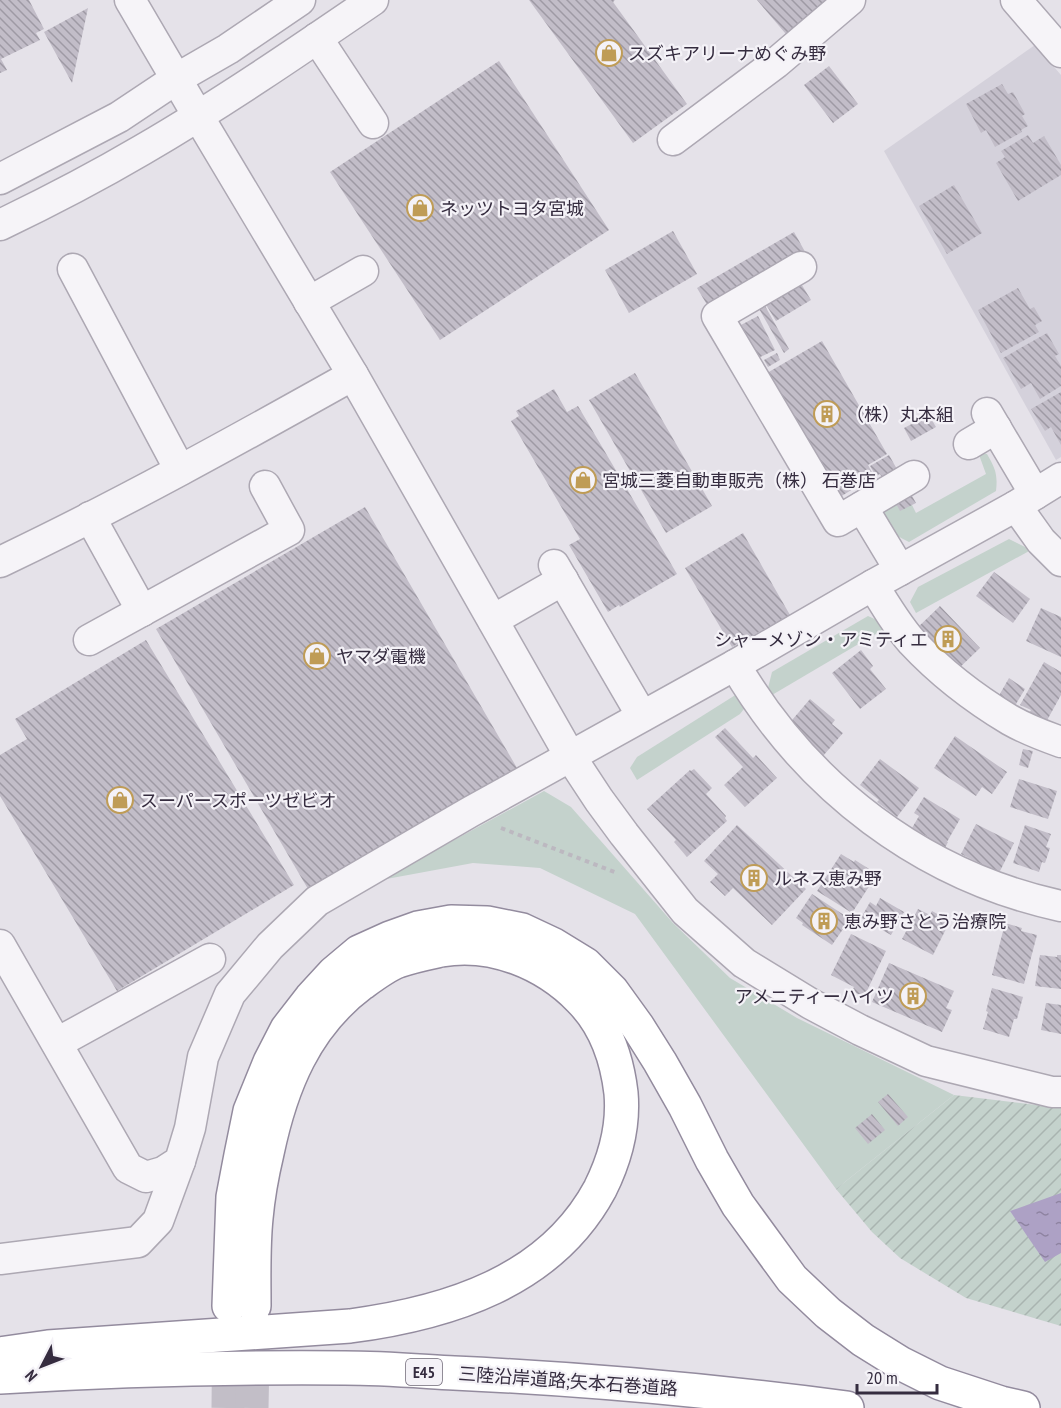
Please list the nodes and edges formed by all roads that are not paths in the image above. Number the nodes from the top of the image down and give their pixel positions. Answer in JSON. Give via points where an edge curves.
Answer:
{"nodes":[{"id":1,"x":130,"y":0,"type":"edge"},
{"id":2,"x":300,"y":0,"type":"edge"},
{"id":3,"x":372,"y":0,"type":"edge"},
{"id":4,"x":850,"y":0,"type":"edge"},
{"id":5,"x":1016,"y":0,"type":"edge"},
{"id":6,"x":317,"y":38,"type":"junction"},
{"id":7,"x":1061,"y":52,"type":"edge"},
{"id":8,"x":176,"y":79,"type":"junction"},
{"id":9,"x":198,"y":116,"type":"junction"},
{"id":10,"x":373,"y":123,"type":"dead end"},
{"id":11,"x":673,"y":140,"type":"dead end"},
{"id":12,"x":0,"y":179,"type":"edge"},
{"id":13,"x":0,"y":225,"type":"edge"},
{"id":14,"x":801,"y":267,"type":"dead end"},
{"id":15,"x":73,"y":269,"type":"dead end"},
{"id":16,"x":363,"y":272,"type":"dead end"},
{"id":17,"x":309,"y":302,"type":"junction"},
{"id":18,"x":353,"y":375,"type":"junction"},
{"id":19,"x":969,"y":444,"type":"dead end"},
{"id":20,"x":180,"y":470,"type":"junction"},
{"id":21,"x":914,"y":476,"type":"dead end"},
{"id":22,"x":1061,"y":478,"type":"edge"},
{"id":23,"x":265,"y":486,"type":"dead end"},
{"id":24,"x":1026,"y":500,"type":"junction"},
{"id":25,"x":862,"y":507,"type":"junction"},
{"id":26,"x":90,"y":517,"type":"junction"},
{"id":27,"x":1061,"y":561,"type":"edge"},
{"id":28,"x":0,"y":562,"type":"edge"},
{"id":29,"x":900,"y":570,"type":"junction"},
{"id":30,"x":873,"y":585,"type":"junction"},
{"id":31,"x":142,"y":611,"type":"junction"},
{"id":32,"x":493,"y":620,"type":"junction"},
{"id":33,"x":89,"y":640,"type":"dead end"},
{"id":34,"x":735,"y":665,"type":"junction"},
{"id":35,"x":642,"y":716,"type":"junction"},
{"id":36,"x":1061,"y":742,"type":"edge"},
{"id":37,"x":570,"y":756,"type":"junction"},
{"id":38,"x":1061,"y":906,"type":"edge"},
{"id":39,"x":0,"y":945,"type":"edge"},
{"id":40,"x":210,"y":959,"type":"dead end"},
{"id":41,"x":57,"y":1043,"type":"junction"},
{"id":42,"x":1061,"y":1092,"type":"edge"},
{"id":43,"x":180,"y":1161,"type":"junction"},
{"id":44,"x":0,"y":1259,"type":"edge"},
{"id":45,"x":0,"y":1354,"type":"edge"},
{"id":46,"x":0,"y":1377,"type":"edge"},
{"id":47,"x":847,"y":1408,"type":"edge"},
{"id":48,"x":1023,"y":1408,"type":"edge"}],
"edges":[{"from":1,"to":8,"type":"street"},
{"from":2,"to":8,"type":"street"},
{"from":3,"to":6,"type":"street"},
{"from":4,"to":11,"type":"street","via":[[776,63]]},
{"from":5,"to":7,"type":"street"},
{"from":6,"to":9,"type":"street"},
{"from":6,"to":10,"type":"street"},
{"from":8,"to":9,"type":"street"},
{"from":8,"to":12,"type":"street","via":[[119,117]]},
{"from":9,"to":13,"type":"street"},
{"from":9,"to":17,"type":"street"},
{"from":14,"to":25,"type":"street","via":[[717,316],[838,521]]},
{"from":15,"to":20,"type":"street"},
{"from":16,"to":17,"type":"street"},
{"from":17,"to":18,"type":"street"},
{"from":18,"to":20,"type":"street"},
{"from":18,"to":32,"type":"street"},
{"from":19,"to":24,"type":"street","via":[[991,421]]},
{"from":20,"to":26,"type":"street"},
{"from":21,"to":25,"type":"street"},
{"from":22,"to":24,"type":"street"},
{"from":23,"to":31,"type":"street","via":[[289,530]]},
{"from":24,"to":27,"type":"street","via":[[1041,541]]},
{"from":24,"to":29,"type":"street"},
{"from":25,"to":29,"type":"street"},
{"from":26,"to":28,"type":"street"},
{"from":26,"to":31,"type":"street"},
{"from":29,"to":30,"type":"street"},
{"from":30,"to":34,"type":"street"},
{"from":30,"to":36,"type":"street","via":[[912,642],[961,686],[1011,721]]},
{"from":31,"to":33,"type":"street"},
{"from":32,"to":35,"type":"street","via":[[558,573]]},
{"from":32,"to":37,"type":"street"},
{"from":34,"to":35,"type":"street"},
{"from":34,"to":38,"type":"street","via":[[801,756],[887,832],[980,880]]},
{"from":35,"to":37,"type":"street"},
{"from":37,"to":42,"type":"street","via":[[685,911],[744,963],[811,1004],[926,1061]]},
{"from":37,"to":43,"type":"street","via":[[317,901],[270,946],[230,994],[203,1057]]},
{"from":39,"to":41,"type":"street"},
{"from":40,"to":41,"type":"street"},
{"from":41,"to":43,"type":"street","via":[[128,1168],[146,1177]]},
{"from":43,"to":44,"type":"street","via":[[158,1221],[138,1242]]},
{"from":45,"to":48,"type":"highway","via":[[390,1321],[478,1295],[535,1263],[567,1236],[591,1205],[619,1140],[619,1075],[598,1021],[582,1000],[556,978],[527,961],[491,950],[457,947],[424,954],[396,962],[348,994],[301,1051],[272,1126],[241,1306],[233,1197],[250,1111],[287,1029],[311,998],[359,952],[418,928],[451,922],[487,923],[522,930],[554,945],[585,964],[612,991],[686,1106],[738,1205],[792,1279],[828,1314],[900,1364],[940,1383]]},
{"from":46,"to":47,"type":"highway","name":"三陸沿岸道路;矢本石巻道路","number":"E45","via":[[347,1368],[558,1378]]}]}
